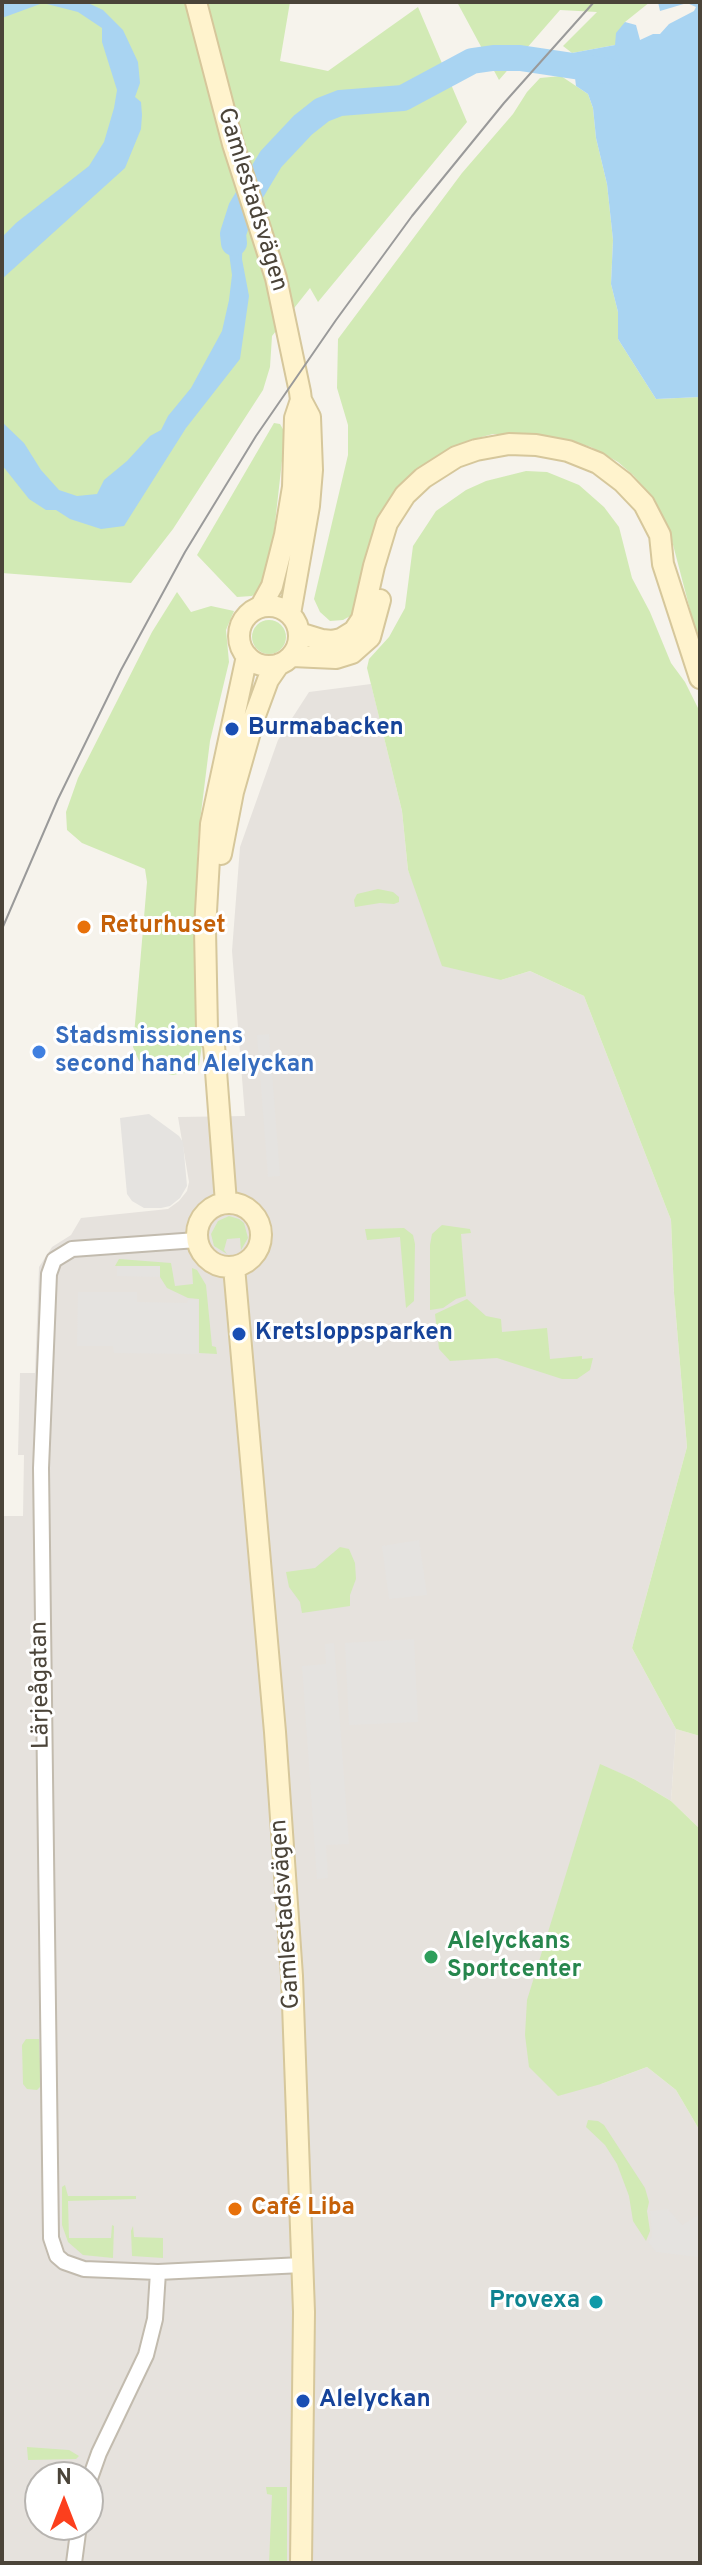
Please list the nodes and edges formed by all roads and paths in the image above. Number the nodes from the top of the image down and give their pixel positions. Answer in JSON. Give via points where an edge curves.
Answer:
{"nodes":[{"id":1,"x":196,"y":2,"type":"edge"},
{"id":2,"x":301,"y":400,"type":"junction"},
{"id":3,"x":663,"y":564,"type":"junction"},
{"id":4,"x":261,"y":606,"type":"junction"},
{"id":5,"x":290,"y":614,"type":"junction"},
{"id":6,"x":299,"y":633,"type":"junction"},
{"id":7,"x":247,"y":656,"type":"junction"},
{"id":8,"x":286,"y":660,"type":"junction"},
{"id":9,"x":700,"y":678,"type":"edge"},
{"id":10,"x":214,"y":1045,"type":"junction"},
{"id":11,"x":226,"y":1203,"type":"junction"},
{"id":12,"x":197,"y":1240,"type":"junction"},
{"id":13,"x":234,"y":1267,"type":"junction"},
{"id":14,"x":302,"y":2265,"type":"junction"},
{"id":15,"x":158,"y":2272,"type":"junction"},
{"id":16,"x":96,"y":2461,"type":"edge"},
{"id":17,"x":77,"y":2541,"type":"edge"},
{"id":18,"x":74,"y":2563,"type":"edge"},
{"id":19,"x":301,"y":2563,"type":"edge"}],
"edges":[{"from":1,"to":2,"type":"street","name":"Gamlestadsvägen","via":[[276,278]]},
{"from":2,"to":4,"type":"street","name":"Gamlestadsvägen","via":[[285,535],[272,586]]},
{"from":2,"to":5,"type":"street","name":"Gamlestadsvägen","via":[[310,417],[312,470]]},
{"from":3,"to":6,"type":"street","via":[[662,543],[644,504],[598,463],[554,447],[487,447],[442,465],[405,495],[387,523],[362,619],[354,631],[332,641]]},
{"from":3,"to":8,"type":"street","via":[[627,504],[593,476],[533,457],[487,461],[448,477],[406,518],[367,642],[336,658]]},
{"from":3,"to":9,"type":"street"},
{"from":4,"to":5,"type":"street","via":[[277,606]]},
{"from":4,"to":7,"type":"street","name":"Gamlestadsvägen","via":[[240,628]]},
{"from":5,"to":6,"type":"street"},
{"from":6,"to":8,"type":"street","name":"Gamlestadsvägen","via":[[298,646]]},
{"from":7,"to":8,"type":"street","via":[[264,665]]},
{"from":7,"to":10,"type":"street","name":"Gamlestadsvägen","via":[[208,851],[205,991],[207,1030]]},
{"from":8,"to":10,"type":"street","name":"Gamlestadsvägen","via":[[268,680],[254,718],[222,845],[216,943],[219,1031]]},
{"from":10,"to":11,"type":"street","name":"Gamlestadsvägen"},
{"from":11,"to":12,"type":"street","via":[[204,1215]]},
{"from":11,"to":13,"type":"street","via":[[251,1212],[261,1231],[255,1255]]},
{"from":12,"to":13,"type":"street","via":[[211,1262]]},
{"from":12,"to":15,"type":"street","name":"Lärjeågatan","via":[[72,1249],[54,1260],[49,1274],[41,1458],[51,2238],[57,2256],[84,2269]]},
{"from":13,"to":14,"type":"street","name":"Gamlestadsvägen","via":[[282,1825]]},
{"from":14,"to":15,"type":"street"},
{"from":14,"to":19,"type":"street","name":"Gamlestadsvägen"},
{"from":15,"to":16,"type":"street","via":[[146,2355]]},
{"from":17,"to":18,"type":"street"}]}
